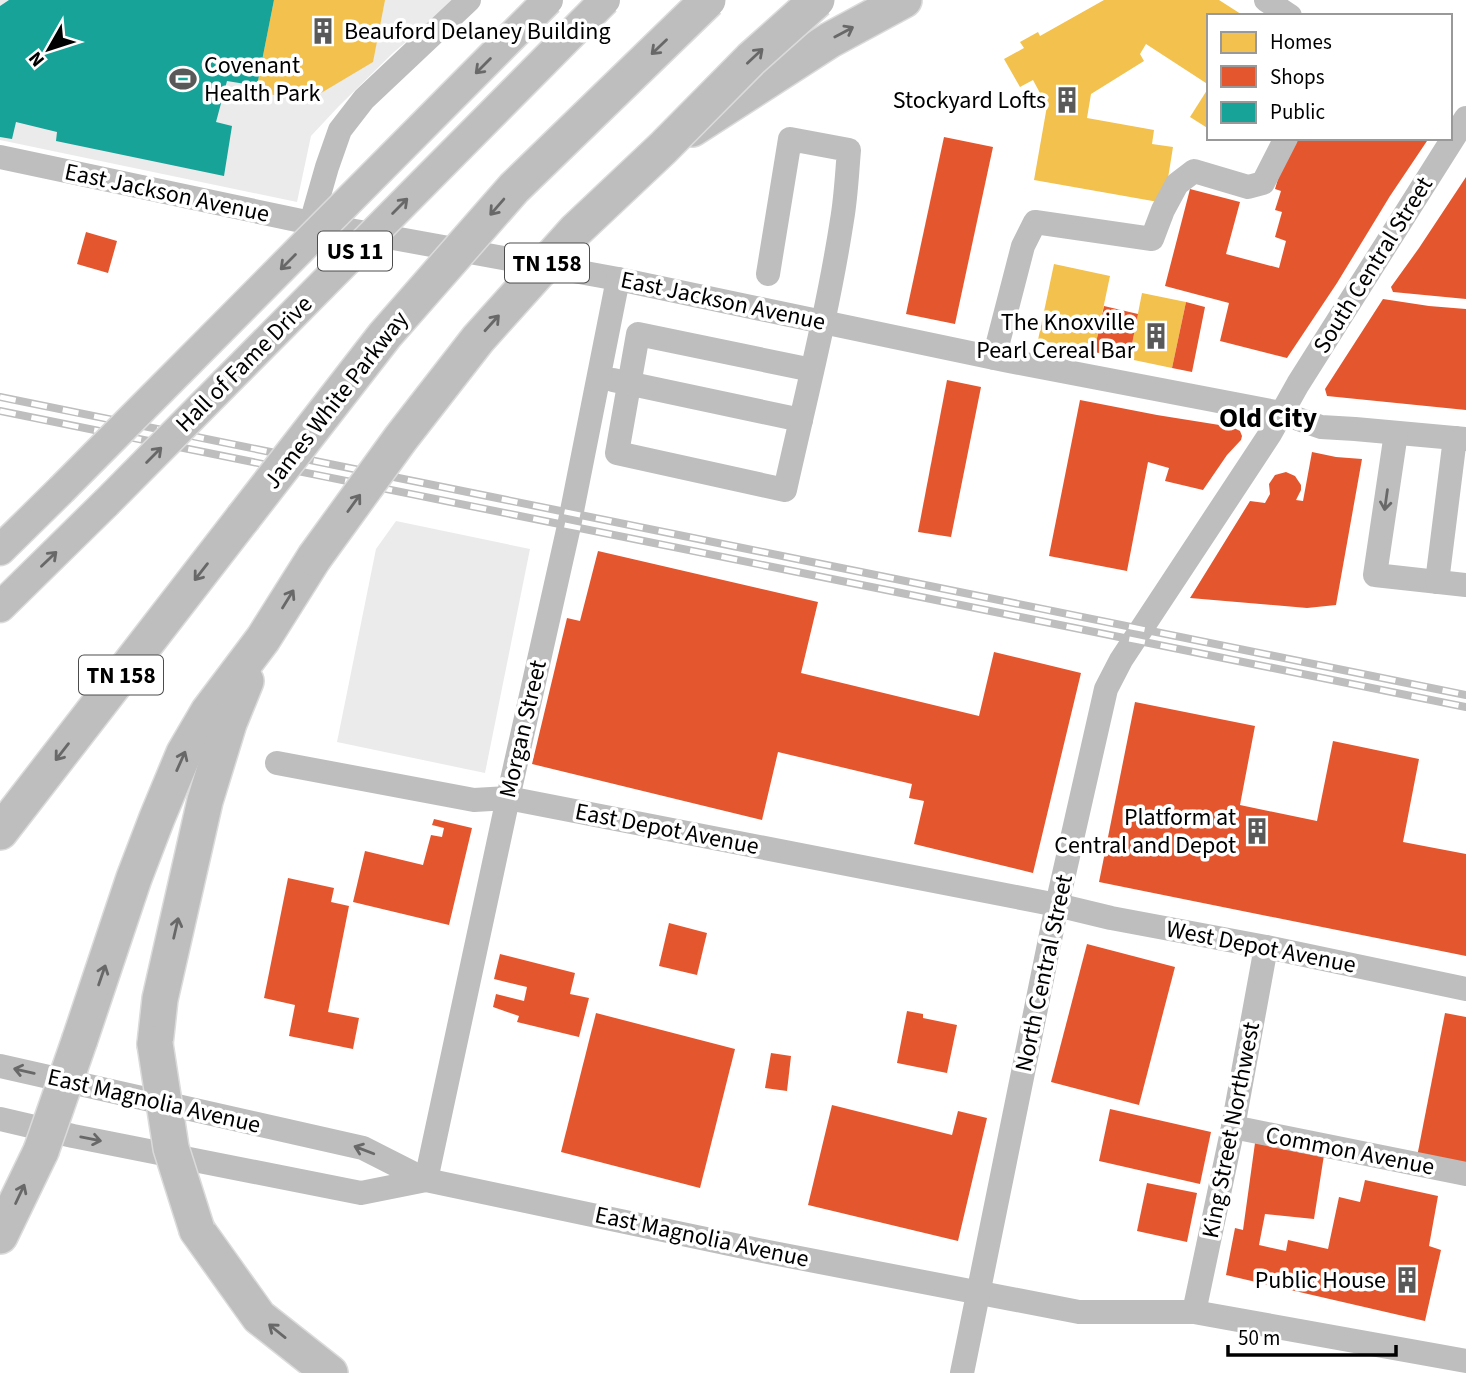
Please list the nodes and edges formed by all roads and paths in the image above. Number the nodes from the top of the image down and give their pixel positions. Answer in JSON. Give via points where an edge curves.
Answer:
{"nodes":[{"id":1,"x":469,"y":0,"type":"edge"},
{"id":2,"x":548,"y":0,"type":"edge"},
{"id":3,"x":605,"y":0,"type":"edge"},
{"id":4,"x":708,"y":0,"type":"edge"},
{"id":5,"x":817,"y":0,"type":"edge"},
{"id":6,"x":904,"y":0,"type":"edge"},
{"id":7,"x":1266,"y":0,"type":"edge"},
{"id":8,"x":1287,"y":14,"type":"edge"},
{"id":9,"x":1466,"y":117,"type":"edge"},
{"id":10,"x":1452,"y":139,"type":"edge"},
{"id":11,"x":1285,"y":140,"type":"edge"},
{"id":12,"x":1452,"y":140,"type":"edge"},
{"id":13,"x":663,"y":148,"type":"junction"},
{"id":14,"x":0,"y":157,"type":"edge"},
{"id":15,"x":311,"y":223,"type":"junction"},
{"id":16,"x":768,"y":274,"type":"dead end"},
{"id":17,"x":618,"y":279,"type":"junction"},
{"id":18,"x":822,"y":322,"type":"junction"},
{"id":19,"x":994,"y":358,"type":"junction"},
{"id":20,"x":812,"y":370,"type":"junction"},
{"id":21,"x":598,"y":376,"type":"junction"},
{"id":22,"x":629,"y":383,"type":"junction"},
{"id":23,"x":1281,"y":413,"type":"junction"},
{"id":24,"x":801,"y":420,"type":"junction"},
{"id":25,"x":1396,"y":433,"type":"junction"},
{"id":26,"x":1461,"y":439,"type":"edge"},
{"id":27,"x":0,"y":550,"type":"edge"},
{"id":28,"x":1437,"y":582,"type":"junction"},
{"id":29,"x":1466,"y":585,"type":"edge"},
{"id":30,"x":0,"y":607,"type":"edge"},
{"id":31,"x":263,"y":639,"type":"junction"},
{"id":32,"x":277,"y":763,"type":"dead end"},
{"id":33,"x":508,"y":798,"type":"junction"},
{"id":34,"x":0,"y":832,"type":"edge"},
{"id":35,"x":1057,"y":905,"type":"junction"},
{"id":36,"x":1266,"y":947,"type":"junction"},
{"id":37,"x":1466,"y":989,"type":"edge"},
{"id":38,"x":0,"y":1066,"type":"edge"},
{"id":39,"x":0,"y":1119,"type":"edge"},
{"id":40,"x":1233,"y":1128,"type":"junction"},
{"id":41,"x":1466,"y":1174,"type":"edge"},
{"id":42,"x":426,"y":1180,"type":"junction"},
{"id":43,"x":0,"y":1236,"type":"edge"},
{"id":44,"x":978,"y":1293,"type":"junction"},
{"id":45,"x":1194,"y":1312,"type":"junction"},
{"id":46,"x":1466,"y":1361,"type":"edge"},
{"id":47,"x":330,"y":1373,"type":"edge"},
{"id":48,"x":962,"y":1373,"type":"edge"}],
"edges":[{"from":1,"to":15,"type":"street","via":[[364,99],[340,130]]},
{"from":2,"to":27,"type":"main road","name":"Hall of Fame Drive","number":"US 11","one_way":true,"bridge":true},
{"from":30,"to":3,"type":"main road","name":"Hall of Fame Drive","number":"US 11","one_way":true,"bridge":true},
{"from":4,"to":34,"type":"highway","name":"James White Parkway","number":"TN 158","one_way":true,"bridge":true,"via":[[513,188],[385,335]]},
{"from":13,"to":5,"type":"highway","number":"TN 158","one_way":true,"bridge":true},
{"from":13,"to":6,"type":"highway","one_way":true,"bridge":true,"via":[[830,40]]},
{"from":7,"to":8,"type":"street"},
{"from":9,"to":10,"type":"street","name":"South Central Street"},
{"from":11,"to":19,"type":"street","via":[[1263,183],[1248,187],[1194,171],[1177,184],[1152,239],[1035,222],[1023,246]]},
{"from":12,"to":23,"type":"street","name":"South Central Street"},
{"from":31,"to":13,"type":"highway","number":"TN 158","one_way":true,"bridge":true,"via":[[314,558],[478,339],[576,230]]},
{"from":14,"to":15,"type":"street","name":"East Jackson Avenue"},
{"from":15,"to":17,"type":"street","name":"East Jackson Avenue"},
{"from":16,"to":18,"type":"street","via":[[790,139],[849,150],[842,219]]},
{"from":17,"to":18,"type":"street","name":"East Jackson Avenue"},
{"from":17,"to":21,"type":"street","name":"Morgan Street"},
{"from":18,"to":19,"type":"street","name":"East Jackson Avenue"},
{"from":18,"to":20,"type":"street"},
{"from":19,"to":23,"type":"street","name":"East Jackson Avenue"},
{"from":20,"to":22,"type":"street","via":[[638,334]]},
{"from":20,"to":24,"type":"street"},
{"from":21,"to":22,"type":"street"},
{"from":21,"to":33,"type":"street","name":"Morgan Street"},
{"from":22,"to":24,"type":"street"},
{"from":22,"to":24,"type":"street","via":[[617,453],[785,490]]},
{"from":23,"to":25,"type":"street","name":"East Jackson Avenue","via":[[1321,427]]},
{"from":23,"to":35,"type":"street","name":"North Central Street","via":[[1106,689]]},
{"from":25,"to":26,"type":"street","name":"East Jackson Avenue"},
{"from":25,"to":28,"type":"street","one_way":true,"via":[[1375,575]]},
{"from":26,"to":28,"type":"street"},
{"from":28,"to":29,"type":"street"},
{"from":43,"to":31,"type":"highway","one_way":true,"bridge":true,"via":[[41,1151],[134,878],[184,753],[208,712]]},
{"from":47,"to":31,"type":"highway","one_way":true,"bridge":true,"via":[[259,1317],[197,1230],[171,1148],[155,1044],[160,999],[205,801],[229,723]]},
{"from":32,"to":33,"type":"street","name":"East Depot Avenue","via":[[474,800]]},
{"from":33,"to":35,"type":"street","name":"East Depot Avenue"},
{"from":33,"to":42,"type":"street","name":"Morgan Street"},
{"from":35,"to":36,"type":"street","name":"West Depot Avenue"},
{"from":35,"to":44,"type":"street","name":"North Central Street"},
{"from":36,"to":37,"type":"street","name":"West Depot Avenue"},
{"from":36,"to":40,"type":"street","name":"King Street Northwest"},
{"from":42,"to":38,"type":"street","name":"East Magnolia Avenue","one_way":true,"via":[[363,1148]]},
{"from":39,"to":42,"type":"street","name":"East Magnolia Avenue","one_way":true,"via":[[360,1193]]},
{"from":40,"to":41,"type":"street","name":"Common Avenue"},
{"from":40,"to":45,"type":"street","name":"King Street Northwest"},
{"from":42,"to":44,"type":"street","name":"East Magnolia Avenue"},
{"from":44,"to":45,"type":"street","name":"East Magnolia Avenue","via":[[1079,1312]]},
{"from":44,"to":48,"type":"street","name":"North Central Street"},
{"from":45,"to":46,"type":"street","name":"East Magnolia Avenue"}]}
